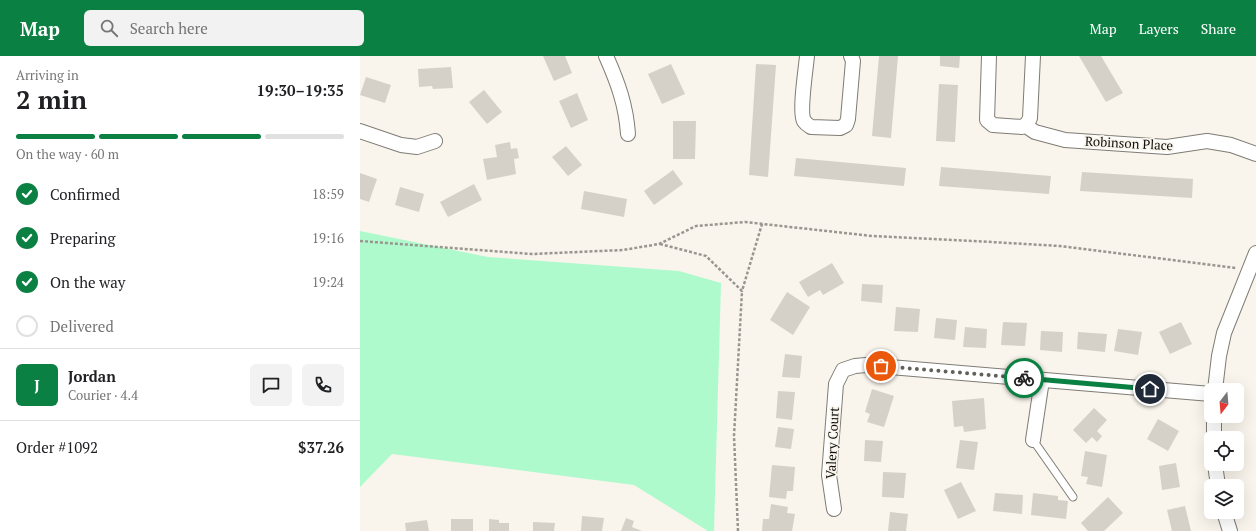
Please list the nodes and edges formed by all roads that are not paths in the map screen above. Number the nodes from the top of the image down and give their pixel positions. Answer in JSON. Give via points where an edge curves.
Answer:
{"nodes":[{"id":1,"x":606,"y":56,"type":"edge"},
{"id":2,"x":807,"y":56,"type":"edge"},
{"id":3,"x":851,"y":56,"type":"edge"},
{"id":4,"x":989,"y":56,"type":"edge"},
{"id":5,"x":1033,"y":56,"type":"edge"},
{"id":6,"x":1026,"y":126,"type":"junction"},
{"id":7,"x":360,"y":131,"type":"edge"},
{"id":8,"x":628,"y":134,"type":"dead end"},
{"id":9,"x":435,"y":141,"type":"dead end"},
{"id":10,"x":1256,"y":154,"type":"edge"},
{"id":11,"x":1256,"y":253,"type":"edge"},
{"id":12,"x":1042,"y":380,"type":"junction"},
{"id":13,"x":1216,"y":383,"type":"edge"},
{"id":14,"x":1204,"y":393,"type":"edge"},
{"id":15,"x":1033,"y":440,"type":"joint"},
{"id":16,"x":1073,"y":496,"type":"dead end"},
{"id":17,"x":834,"y":509,"type":"dead end"},
{"id":18,"x":1226,"y":519,"type":"edge"},
{"id":19,"x":1230,"y":531,"type":"edge"}],
"edges":[{"from":1,"to":8,"type":"street","via":[[626,110]]},
{"from":2,"to":3,"type":"street","via":[[803,120],[811,127],[840,128],[846,125],[848,119],[853,61]]},
{"from":4,"to":6,"type":"street","name":"Robinson Place","via":[[987,121],[993,125]]},
{"from":5,"to":6,"type":"street","via":[[1030,118]]},
{"from":6,"to":10,"type":"street","name":"Robinson Place","via":[[1035,132],[1065,140],[1167,147],[1207,141],[1231,145]]},
{"from":7,"to":9,"type":"street","via":[[418,147]]},
{"from":11,"to":13,"type":"street","via":[[1224,333]]},
{"from":12,"to":14,"type":"street"},
{"from":12,"to":15,"type":"street"},
{"from":12,"to":17,"type":"street","name":"Valery Court","via":[[866,365],[843,370],[834,395],[828,475]]},
{"from":15,"to":16,"type":"lane"},
{"from":18,"to":19,"type":"street"}]}
